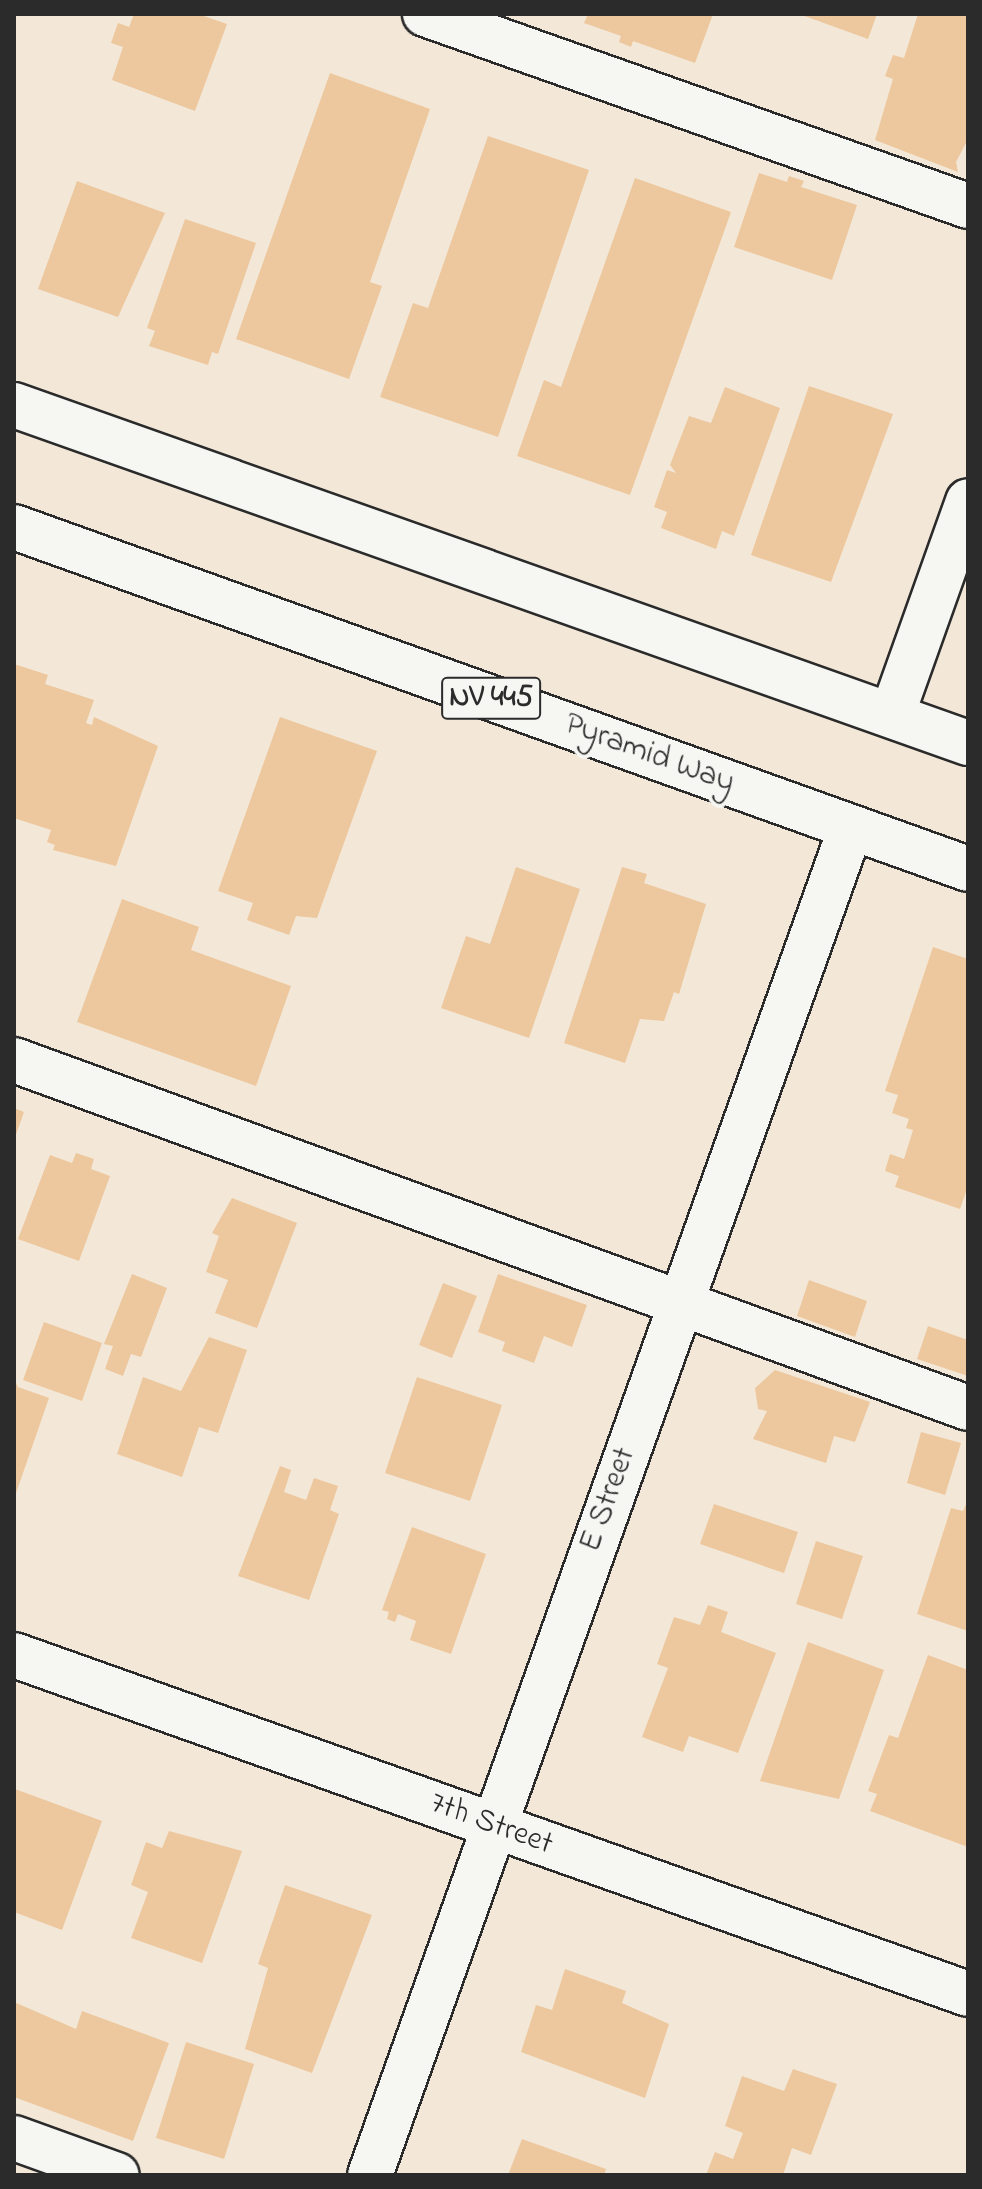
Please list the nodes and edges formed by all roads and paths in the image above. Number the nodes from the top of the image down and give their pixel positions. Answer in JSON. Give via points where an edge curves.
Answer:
{"nodes":[{"id":1,"x":425,"y":14,"type":"edge"},
{"id":2,"x":968,"y":206,"type":"edge"},
{"id":3,"x":14,"y":405,"type":"edge"},
{"id":4,"x":968,"y":501,"type":"edge"},
{"id":5,"x":14,"y":527,"type":"edge"},
{"id":6,"x":892,"y":715,"type":"junction"},
{"id":7,"x":968,"y":743,"type":"edge"},
{"id":8,"x":851,"y":827,"type":"junction"},
{"id":9,"x":968,"y":869,"type":"edge"},
{"id":10,"x":14,"y":1060,"type":"edge"},
{"id":11,"x":679,"y":1304,"type":"junction"},
{"id":12,"x":968,"y":1408,"type":"edge"},
{"id":13,"x":14,"y":1655,"type":"edge"},
{"id":14,"x":494,"y":1826,"type":"junction"},
{"id":15,"x":968,"y":1994,"type":"edge"},
{"id":16,"x":14,"y":2138,"type":"edge"},
{"id":17,"x":117,"y":2175,"type":"edge"},
{"id":18,"x":370,"y":2175,"type":"edge"}],
"edges":[{"from":1,"to":2,"type":"street"},
{"from":3,"to":6,"type":"street"},
{"from":4,"to":6,"type":"street"},
{"from":5,"to":8,"type":"street","name":"Pyramid Way","number":"NV 445"},
{"from":6,"to":7,"type":"street"},
{"from":8,"to":9,"type":"street","name":"Pyramid Way","number":"NV 445"},
{"from":8,"to":11,"type":"street","name":"E Street"},
{"from":10,"to":11,"type":"street"},
{"from":11,"to":12,"type":"street"},
{"from":11,"to":14,"type":"street","name":"E Street"},
{"from":13,"to":14,"type":"street","name":"7th Street"},
{"from":14,"to":15,"type":"street","name":"7th Street"},
{"from":14,"to":18,"type":"street","name":"E Street"},
{"from":16,"to":17,"type":"street"}]}
